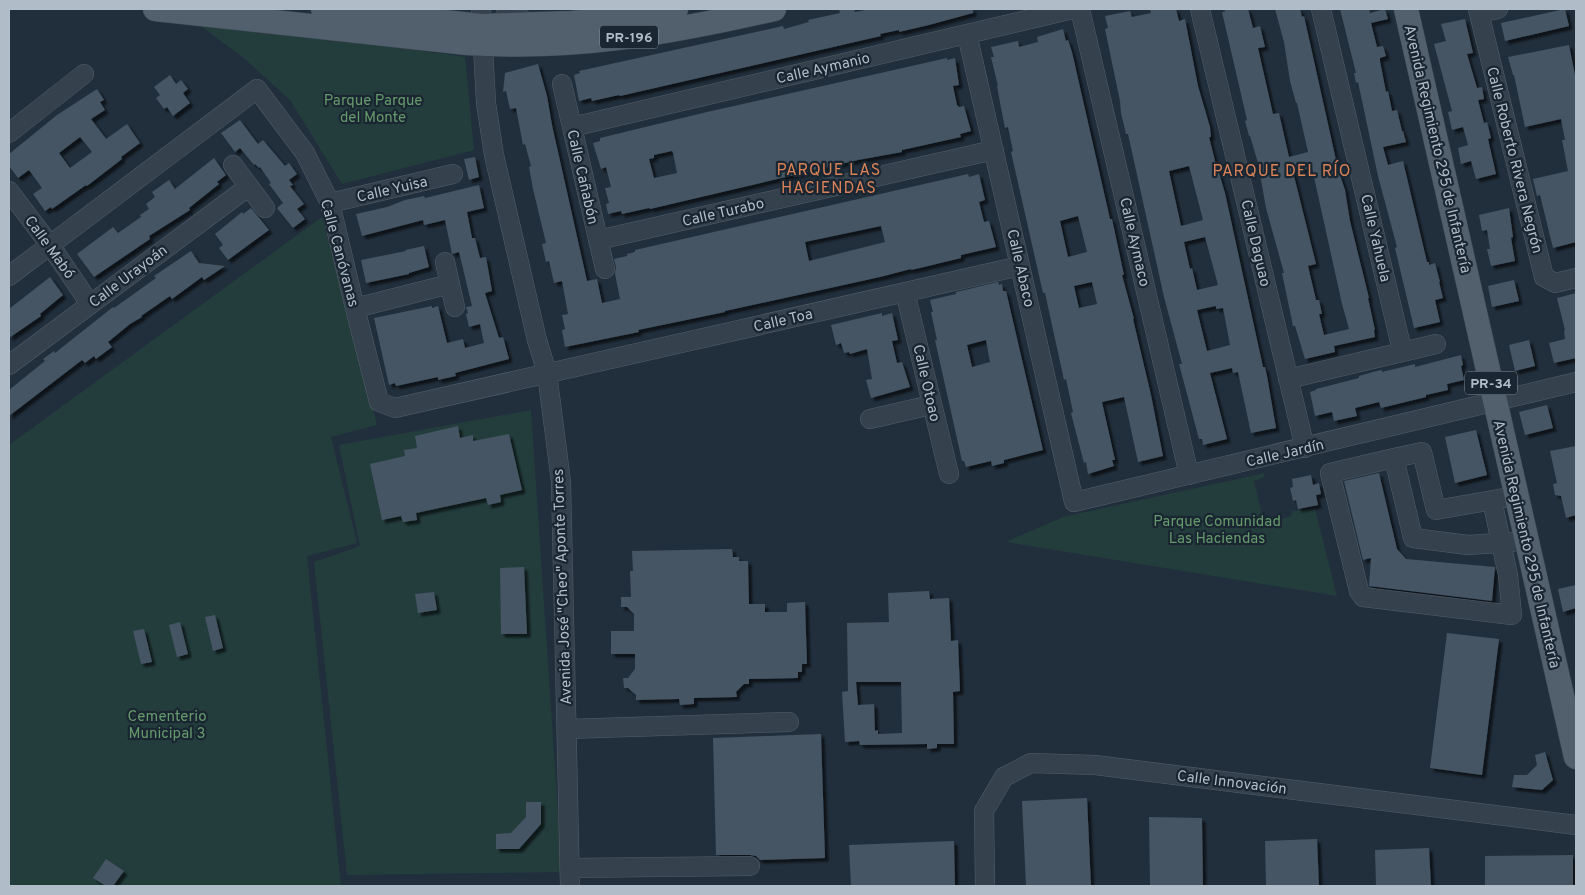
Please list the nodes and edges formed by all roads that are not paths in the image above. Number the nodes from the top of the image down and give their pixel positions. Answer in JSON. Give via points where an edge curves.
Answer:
{"nodes":[{"id":1,"x":155,"y":9,"type":"edge"},
{"id":2,"x":323,"y":9,"type":"edge"},
{"id":3,"x":449,"y":9,"type":"edge"},
{"id":4,"x":506,"y":9,"type":"edge"},
{"id":5,"x":676,"y":9,"type":"edge"},
{"id":6,"x":774,"y":9,"type":"edge"},
{"id":7,"x":1073,"y":9,"type":"edge"},
{"id":8,"x":1080,"y":9,"type":"edge"},
{"id":9,"x":1200,"y":9,"type":"edge"},
{"id":10,"x":1321,"y":9,"type":"edge"},
{"id":11,"x":1406,"y":9,"type":"edge"},
{"id":12,"x":1498,"y":9,"type":"edge"},
{"id":13,"x":1479,"y":11,"type":"edge"},
{"id":14,"x":424,"y":20,"type":"junction"},
{"id":15,"x":529,"y":24,"type":"junction"},
{"id":16,"x":481,"y":26,"type":"edge"},
{"id":17,"x":967,"y":34,"type":"junction"},
{"id":18,"x":84,"y":74,"type":"dead end"},
{"id":19,"x":562,"y":84,"type":"dead end"},
{"id":20,"x":572,"y":127,"type":"junction"},
{"id":21,"x":9,"y":133,"type":"edge"},
{"id":22,"x":994,"y":150,"type":"junction"},
{"id":23,"x":232,"y":165,"type":"dead end"},
{"id":24,"x":453,"y":174,"type":"dead end"},
{"id":25,"x":248,"y":187,"type":"junction"},
{"id":26,"x":9,"y":191,"type":"edge"},
{"id":27,"x":330,"y":203,"type":"junction"},
{"id":28,"x":264,"y":208,"type":"dead end"},
{"id":29,"x":598,"y":240,"type":"junction"},
{"id":30,"x":50,"y":245,"type":"junction"},
{"id":31,"x":445,"y":262,"type":"dead end"},
{"id":32,"x":1020,"y":266,"type":"junction"},
{"id":33,"x":605,"y":269,"type":"dead end"},
{"id":34,"x":9,"y":276,"type":"edge"},
{"id":35,"x":1576,"y":278,"type":"edge"},
{"id":36,"x":450,"y":284,"type":"junction"},
{"id":37,"x":905,"y":292,"type":"junction"},
{"id":38,"x":90,"y":304,"type":"junction"},
{"id":39,"x":455,"y":307,"type":"dead end"},
{"id":40,"x":354,"y":308,"type":"junction"},
{"id":41,"x":1436,"y":344,"type":"dead end"},
{"id":42,"x":1402,"y":350,"type":"junction"},
{"id":43,"x":9,"y":365,"type":"edge"},
{"id":44,"x":546,"y":373,"type":"junction"},
{"id":45,"x":1288,"y":379,"type":"junction"},
{"id":46,"x":1576,"y":382,"type":"edge"},
{"id":47,"x":1495,"y":402,"type":"junction"},
{"id":48,"x":932,"y":405,"type":"junction"},
{"id":49,"x":870,"y":419,"type":"dead end"},
{"id":50,"x":1304,"y":448,"type":"junction"},
{"id":51,"x":1394,"y":458,"type":"junction"},
{"id":52,"x":949,"y":474,"type":"dead end"},
{"id":53,"x":1189,"y":475,"type":"junction"},
{"id":54,"x":1516,"y":496,"type":"junction"},
{"id":55,"x":1492,"y":500,"type":"junction"},
{"id":56,"x":1074,"y":502,"type":"joint"},
{"id":57,"x":1527,"y":540,"type":"junction"},
{"id":58,"x":1501,"y":543,"type":"junction"},
{"id":59,"x":789,"y":722,"type":"dead end"},
{"id":60,"x":566,"y":729,"type":"junction"},
{"id":61,"x":1576,"y":757,"type":"edge"},
{"id":62,"x":1576,"y":825,"type":"edge"},
{"id":63,"x":750,"y":866,"type":"dead end"},
{"id":64,"x":570,"y":877,"type":"edge"},
{"id":65,"x":985,"y":886,"type":"edge"}],
"edges":[{"from":1,"to":16,"type":"main road","number":"PR-196"},
{"from":2,"to":14,"type":"main road","number":"PR-196"},
{"from":3,"to":14,"type":"street"},
{"from":4,"to":15,"type":"street"},
{"from":5,"to":15,"type":"main road","number":"PR-196","via":[[628,18]]},
{"from":6,"to":16,"type":"main road","number":"PR-196","via":[[697,26],[562,44]]},
{"from":7,"to":17,"type":"street","name":"Calle Aymanio"},
{"from":8,"to":53,"type":"street","name":"Calle Aymaco"},
{"from":9,"to":45,"type":"street","name":"Calle Daguao"},
{"from":10,"to":42,"type":"street","name":"Calle Yahuela"},
{"from":11,"to":47,"type":"main road","name":"Avenida Regimiento 295 de Infantería","number":"PR-34"},
{"from":12,"to":13,"type":"street"},
{"from":13,"to":35,"type":"street","name":"Calle Roberto Rivera Negrón","via":[[1544,277],[1555,283]]},
{"from":14,"to":16,"type":"main road","number":"PR-196"},
{"from":15,"to":16,"type":"main road","number":"PR-196"},
{"from":16,"to":44,"type":"street","name":"Avenida José \"Cheo\" Aponte Torres","via":[[486,103],[494,155]]},
{"from":17,"to":20,"type":"street","name":"Calle Aymanio"},
{"from":17,"to":22,"type":"street","name":"Calle Abaco"},
{"from":18,"to":21,"type":"street"},
{"from":19,"to":20,"type":"street","name":"Calle Cañabón"},
{"from":20,"to":29,"type":"street","name":"Calle Cañabón"},
{"from":22,"to":29,"type":"street","name":"Calle Turabo"},
{"from":22,"to":32,"type":"street","name":"Calle Abaco"},
{"from":23,"to":25,"type":"street"},
{"from":24,"to":27,"type":"street","name":"Calle Yuisa"},
{"from":25,"to":28,"type":"street"},
{"from":25,"to":38,"type":"street","name":"Calle Urayoán"},
{"from":26,"to":30,"type":"street","name":"Calle Mabó"},
{"from":27,"to":30,"type":"street","name":"Calle Canóvanas","via":[[305,154],[257,89]]},
{"from":27,"to":40,"type":"street","name":"Calle Canóvanas"},
{"from":29,"to":33,"type":"street","name":"Calle Cañabón"},
{"from":30,"to":34,"type":"street"},
{"from":30,"to":38,"type":"street","name":"Calle Mabó"},
{"from":31,"to":36,"type":"street"},
{"from":32,"to":37,"type":"street","name":"Calle Toa"},
{"from":32,"to":56,"type":"street","name":"Calle Abaco"},
{"from":36,"to":39,"type":"street"},
{"from":36,"to":40,"type":"street"},
{"from":37,"to":44,"type":"street","name":"Calle Toa"},
{"from":37,"to":48,"type":"street","name":"Calle Otoao"},
{"from":38,"to":43,"type":"street","name":"Calle Urayoán"},
{"from":40,"to":44,"type":"street","name":"Calle Canóvanas","via":[[380,402],[395,408]]},
{"from":41,"to":42,"type":"street"},
{"from":42,"to":45,"type":"street"},
{"from":44,"to":60,"type":"street","name":"Avenida José \"Cheo\" Aponte Torres","via":[[561,482]]},
{"from":45,"to":50,"type":"street","name":"Calle Daguao"},
{"from":46,"to":47,"type":"street","name":"Calle Jardín"},
{"from":47,"to":50,"type":"street","name":"Calle Jardín"},
{"from":47,"to":54,"type":"main road","name":"Avenida Regimiento 295 de Infantería","number":"PR-34"},
{"from":48,"to":49,"type":"street"},
{"from":48,"to":52,"type":"street","name":"Calle Otoao"},
{"from":50,"to":53,"type":"street","name":"Calle Jardín"},
{"from":51,"to":55,"type":"street","via":[[1422,452],[1436,510]]},
{"from":51,"to":58,"type":"street","via":[[1413,538],[1468,545]]},
{"from":51,"to":58,"type":"street","via":[[1330,473],[1363,598],[1512,615]]},
{"from":53,"to":56,"type":"street","name":"Calle Jardín"},
{"from":54,"to":55,"type":"street"},
{"from":54,"to":57,"type":"main road","name":"Avenida Regimiento 295 de Infantería","number":"PR-34"},
{"from":55,"to":58,"type":"street"},
{"from":57,"to":58,"type":"street"},
{"from":57,"to":61,"type":"main road","name":"Avenida Regimiento 295 de Infantería","number":"PR-34"},
{"from":59,"to":60,"type":"street"},
{"from":60,"to":64,"type":"street","name":"Avenida José \"Cheo\" Aponte Torres"},
{"from":62,"to":65,"type":"street","name":"Calle Innovación","via":[[1095,765],[1031,762],[1004,777],[984,811]]},
{"from":63,"to":64,"type":"street"}]}
